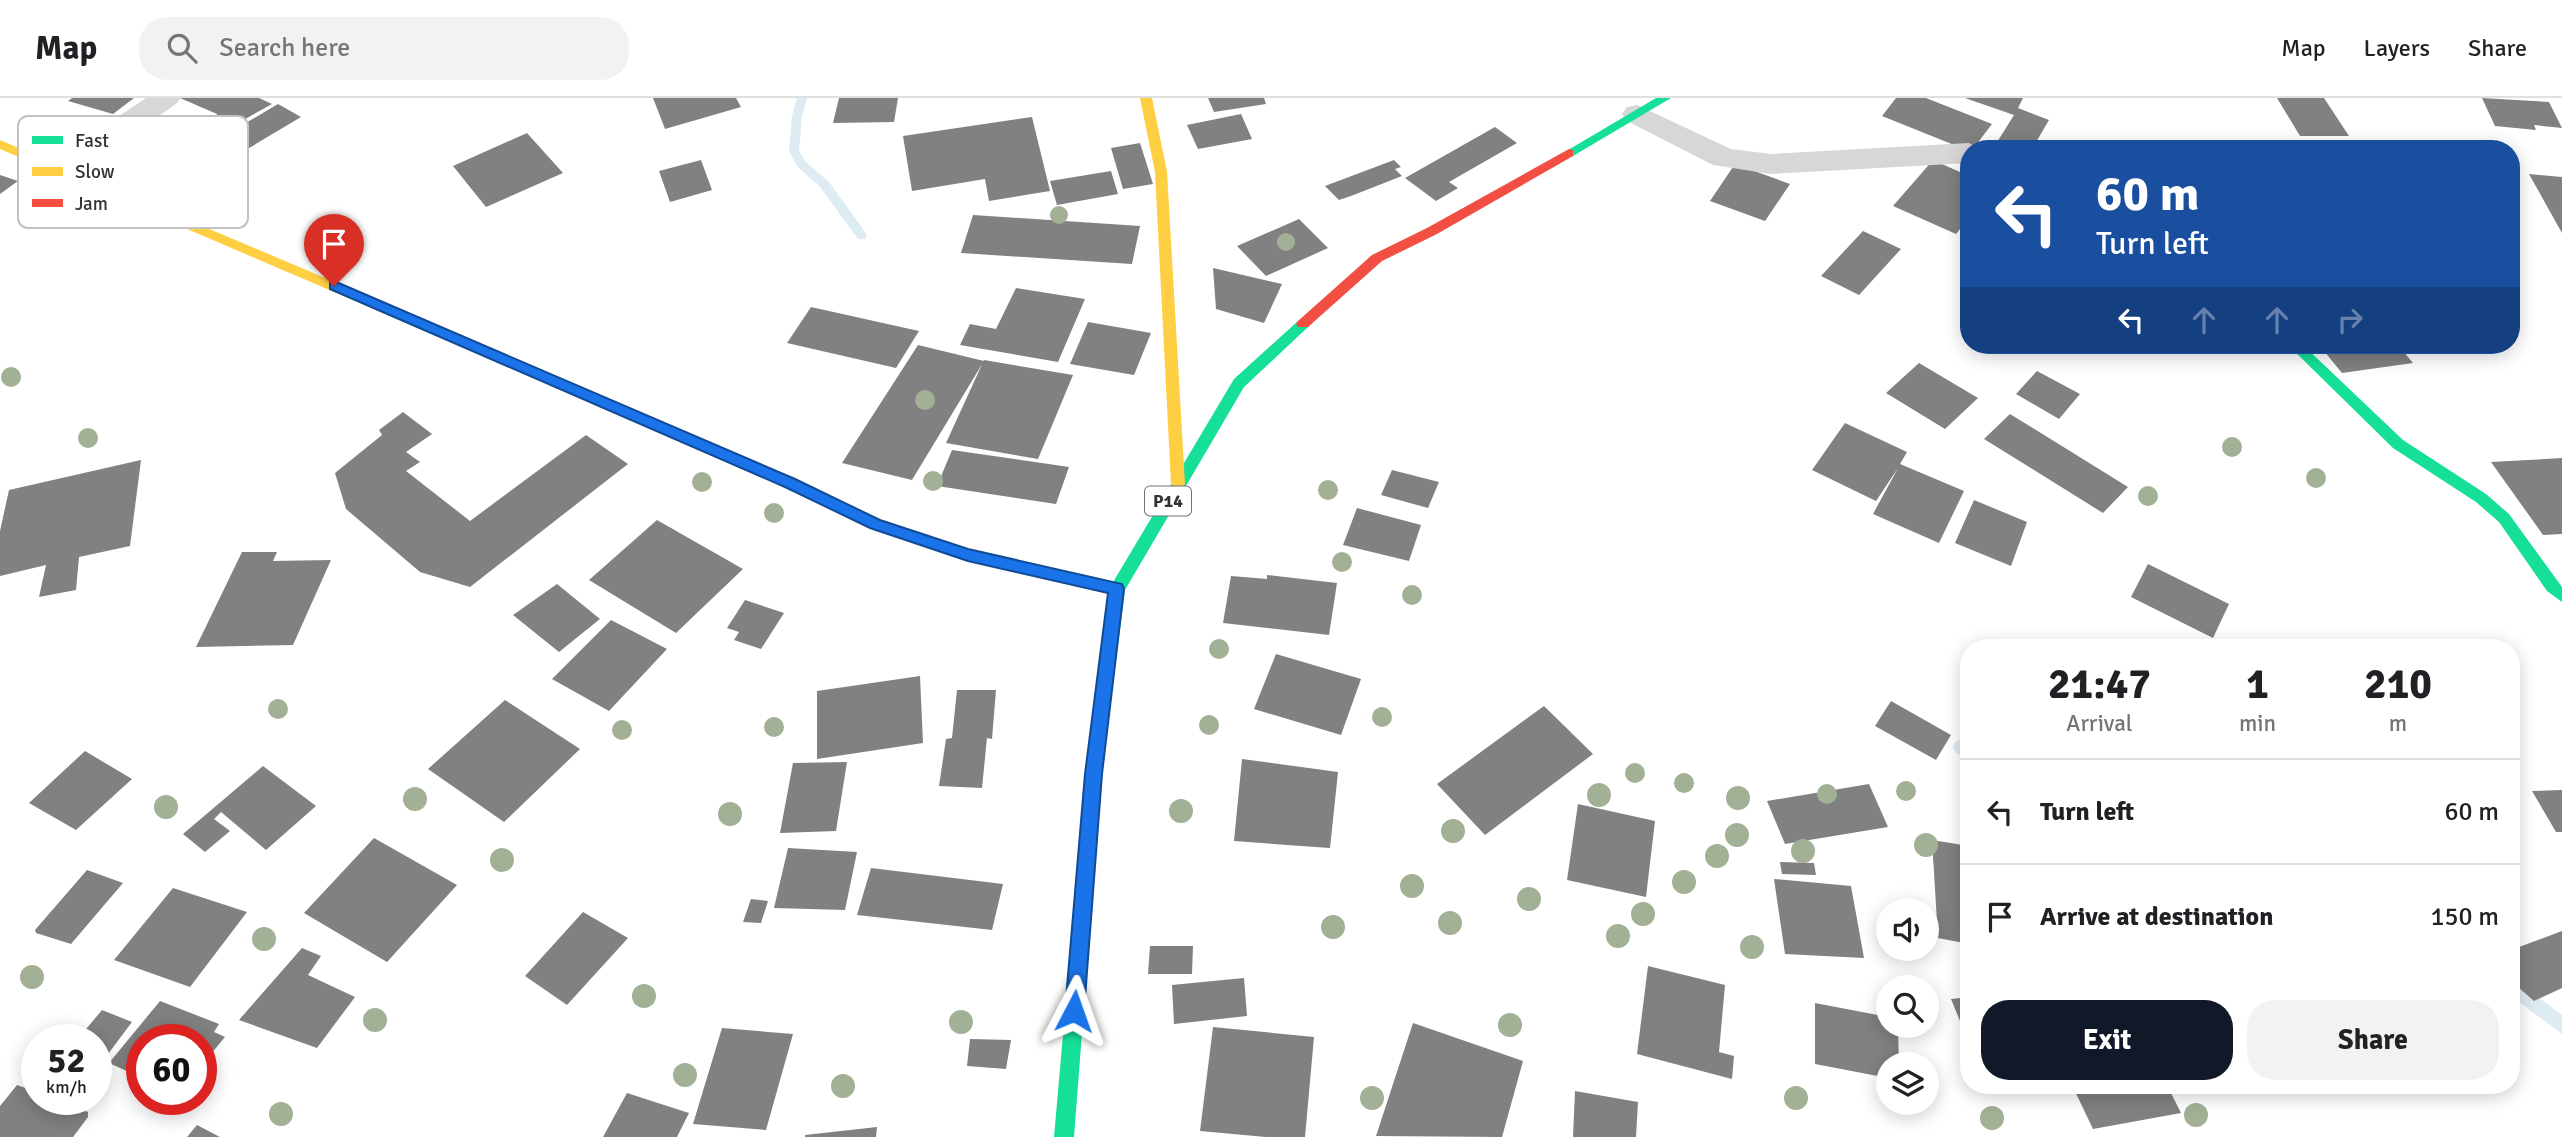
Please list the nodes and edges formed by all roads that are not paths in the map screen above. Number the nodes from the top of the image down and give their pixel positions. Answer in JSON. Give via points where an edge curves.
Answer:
{"nodes":[{"id":1,"x":166,"y":98,"type":"edge"},
{"id":2,"x":1146,"y":98,"type":"edge"},
{"id":3,"x":1665,"y":98,"type":"edge"},
{"id":4,"x":1637,"y":114,"type":"junction"},
{"id":5,"x":139,"y":116,"type":"edge"},
{"id":6,"x":0,"y":144,"type":"edge"},
{"id":7,"x":18,"y":151,"type":"edge"},
{"id":8,"x":1960,"y":154,"type":"edge"},
{"id":9,"x":198,"y":228,"type":"edge"},
{"id":10,"x":2304,"y":354,"type":"edge"},
{"id":11,"x":1178,"y":484,"type":"junction"},
{"id":12,"x":1116,"y":589,"type":"junction"},
{"id":13,"x":2562,"y":596,"type":"edge"},
{"id":14,"x":1064,"y":1137,"type":"edge"}],
"edges":[{"from":1,"to":5,"type":"street"},
{"from":2,"to":11,"type":"street","via":[[1161,172]]},
{"from":3,"to":4,"type":"street","number":"P14"},
{"from":4,"to":8,"type":"street","via":[[1724,158],[1746,162]]},
{"from":4,"to":11,"type":"street","number":"P14","via":[[1377,258],[1239,383]]},
{"from":6,"to":7,"type":"street"},
{"from":9,"to":12,"type":"street","via":[[875,524],[968,555]]},
{"from":10,"to":13,"type":"street","via":[[2398,444],[2504,518]]},
{"from":11,"to":12,"type":"street","number":"P14"},
{"from":12,"to":14,"type":"street","number":"P14","via":[[1094,774]]}]}
